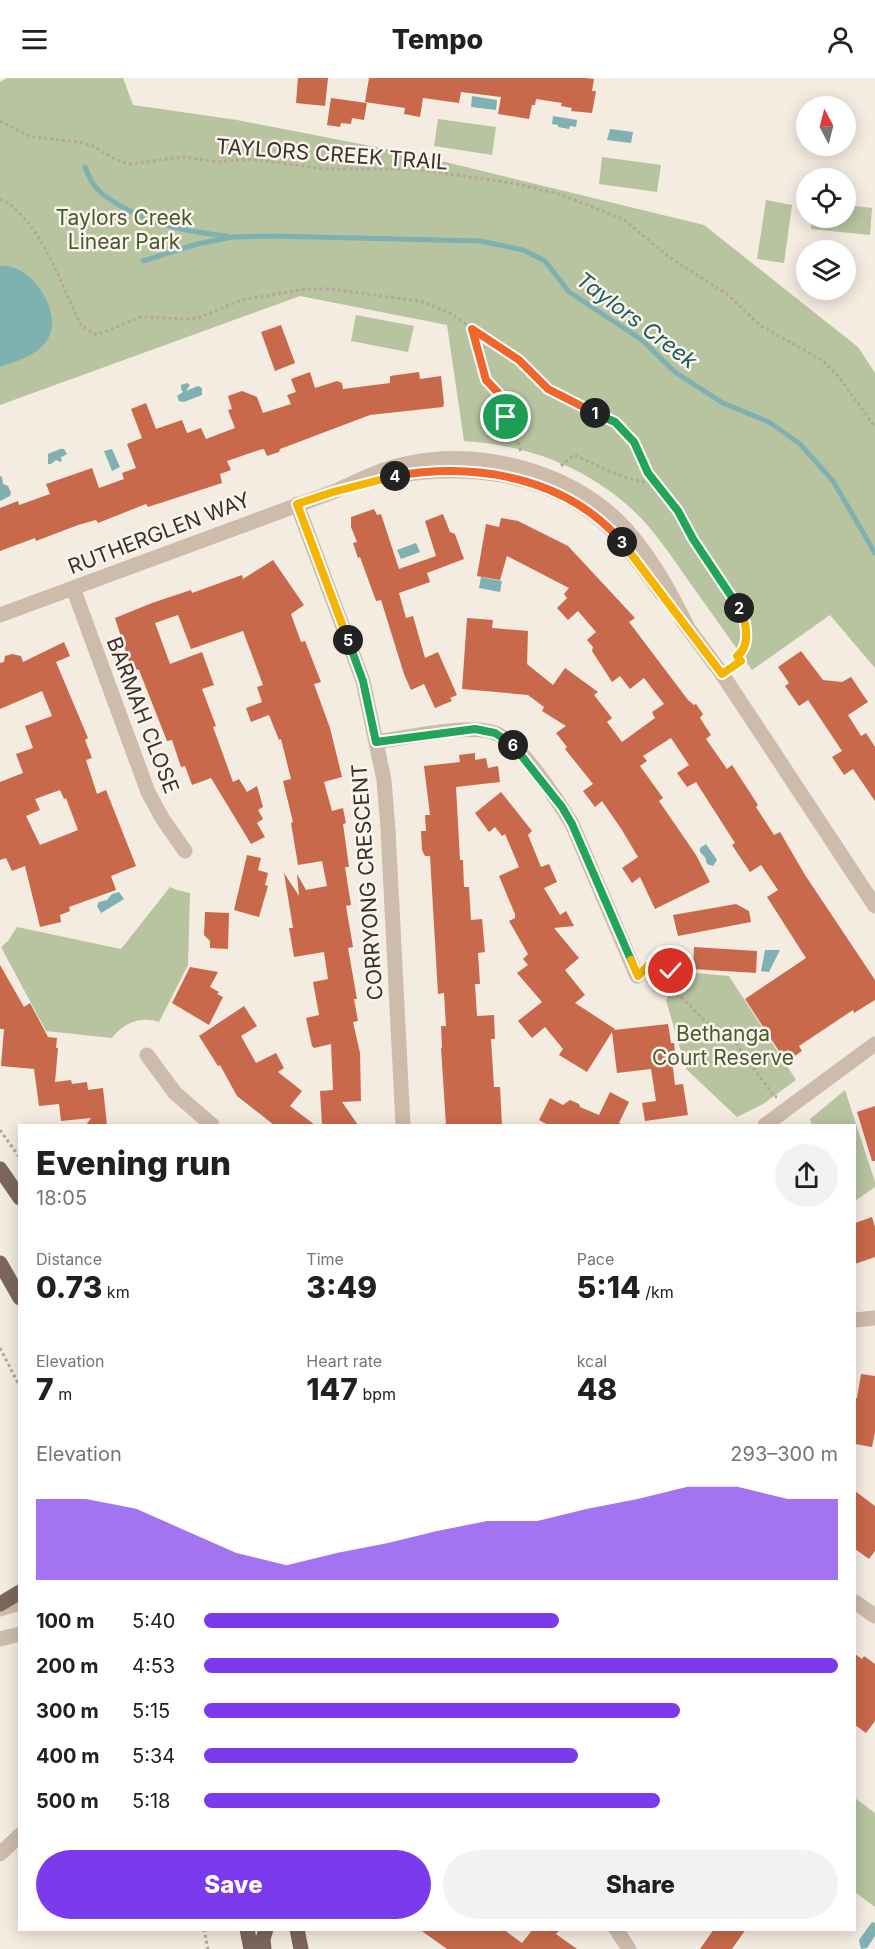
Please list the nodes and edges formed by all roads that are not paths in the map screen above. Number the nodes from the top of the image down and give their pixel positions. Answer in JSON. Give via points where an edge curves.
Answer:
{"nodes":[{"id":1,"x":297,"y":504,"type":"junction"},
{"id":2,"x":73,"y":588,"type":"junction"},
{"id":3,"x":0,"y":615,"type":"edge"},
{"id":4,"x":376,"y":742,"type":"junction"},
{"id":5,"x":185,"y":851,"type":"dead end"},
{"id":6,"x":875,"y":906,"type":"edge"},
{"id":7,"x":638,"y":976,"type":"road end"},
{"id":8,"x":875,"y":1044,"type":"edge"},
{"id":9,"x":147,"y":1055,"type":"dead end"},
{"id":10,"x":211,"y":1124,"type":"edge"},
{"id":11,"x":403,"y":1124,"type":"edge"},
{"id":12,"x":766,"y":1124,"type":"edge"},
{"id":13,"x":0,"y":1169,"type":"edge"},
{"id":14,"x":18,"y":1195,"type":"edge"},
{"id":15,"x":0,"y":1263,"type":"edge"},
{"id":16,"x":18,"y":1294,"type":"edge"},
{"id":17,"x":875,"y":1318,"type":"edge"},
{"id":18,"x":856,"y":1320,"type":"edge"},
{"id":19,"x":18,"y":1593,"type":"edge"},
{"id":20,"x":856,"y":1603,"type":"edge"},
{"id":21,"x":0,"y":1604,"type":"edge"},
{"id":22,"x":18,"y":1604,"type":"edge"},
{"id":23,"x":0,"y":1609,"type":"edge"},
{"id":24,"x":875,"y":1616,"type":"edge"},
{"id":25,"x":18,"y":1634,"type":"edge"},
{"id":26,"x":0,"y":1639,"type":"edge"},
{"id":27,"x":18,"y":1837,"type":"edge"},
{"id":28,"x":0,"y":1854,"type":"edge"},
{"id":29,"x":247,"y":1931,"type":"edge"},
{"id":30,"x":265,"y":1931,"type":"edge"},
{"id":31,"x":297,"y":1931,"type":"edge"},
{"id":32,"x":617,"y":1931,"type":"edge"},
{"id":33,"x":251,"y":1949,"type":"edge"},
{"id":34,"x":264,"y":1949,"type":"edge"},
{"id":35,"x":301,"y":1949,"type":"edge"},
{"id":36,"x":629,"y":1949,"type":"edge"}],
"edges":[{"from":1,"to":2,"type":"street","name":"RUTHERGLEN WAY"},
{"from":1,"to":4,"type":"street","name":"CORRYONG CRESCENT","via":[[363,681]]},
{"from":1,"to":6,"type":"street","name":"RUTHERGLEN WAY","via":[[384,470],[444,459],[502,464],[552,478],[596,503],[623,526],[660,574],[688,628]]},
{"from":2,"to":3,"type":"street","name":"RUTHERGLEN WAY"},
{"from":2,"to":5,"type":"street","name":"BARMAH CLOSE","via":[[148,792]]},
{"from":4,"to":7,"type":"street","via":[[475,729],[495,733],[510,742],[572,824]]},
{"from":4,"to":11,"type":"street","name":"CORRYONG CRESCENT","via":[[387,812]]},
{"from":8,"to":12,"type":"street"},
{"from":9,"to":10,"type":"street","via":[[175,1093]]},
{"from":13,"to":14,"type":"main road"},
{"from":15,"to":16,"type":"main road"},
{"from":17,"to":18,"type":"street"},
{"from":19,"to":21,"type":"main road"},
{"from":20,"to":24,"type":"street"},
{"from":22,"to":23,"type":"street"},
{"from":25,"to":26,"type":"street"},
{"from":27,"to":28,"type":"street"},
{"from":29,"to":33,"type":"main road"},
{"from":30,"to":34,"type":"main road"},
{"from":31,"to":35,"type":"main road"},
{"from":32,"to":36,"type":"street"}]}
